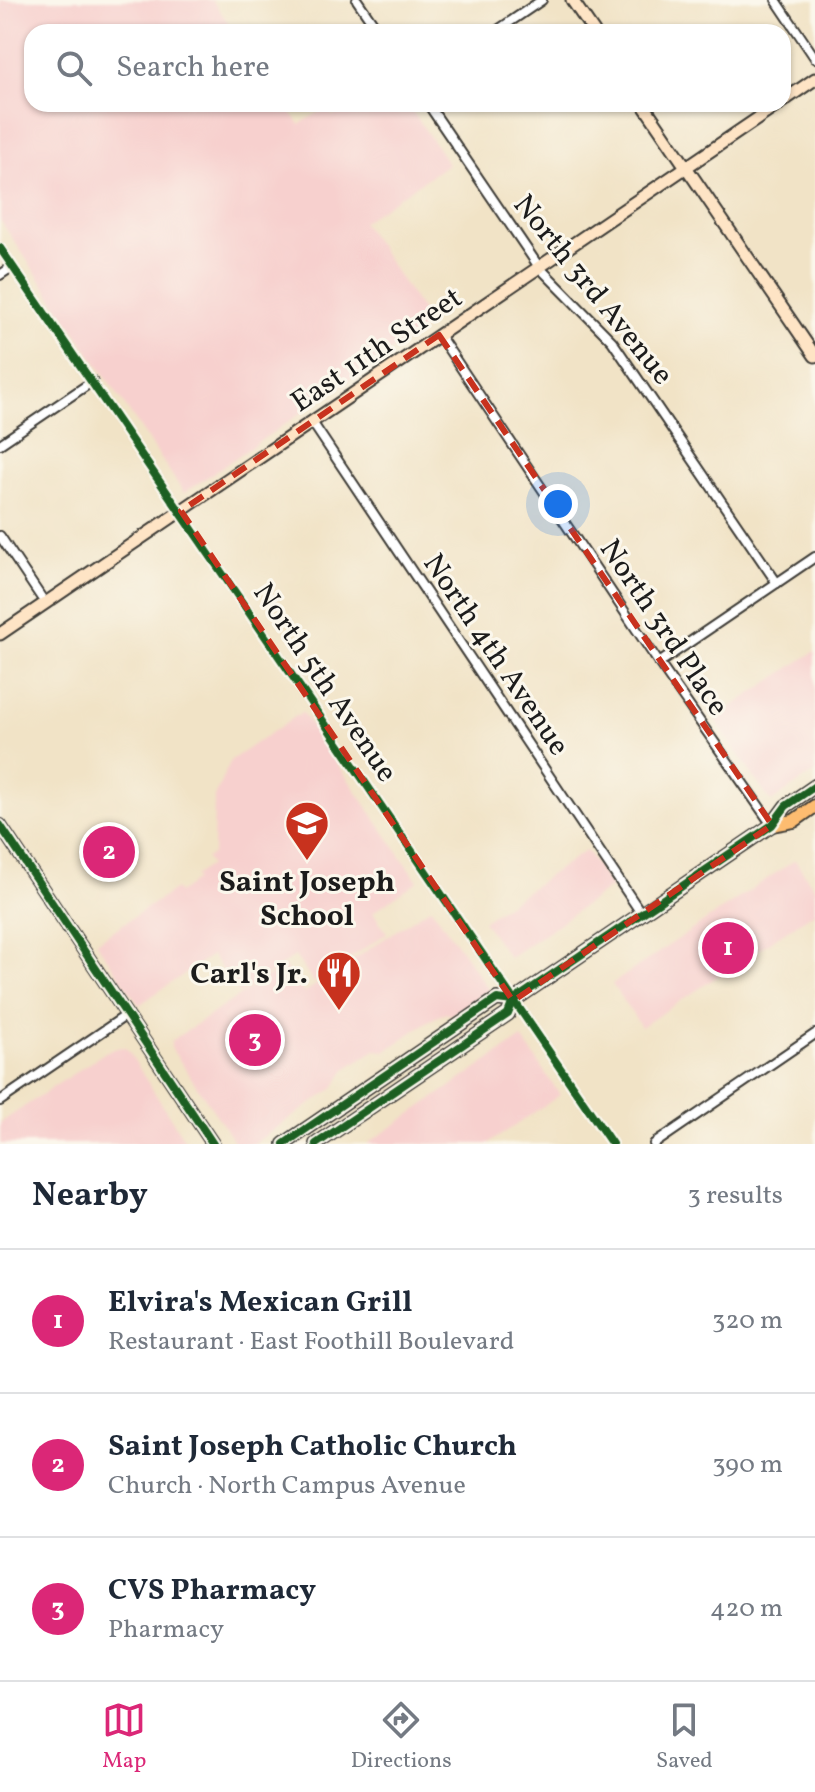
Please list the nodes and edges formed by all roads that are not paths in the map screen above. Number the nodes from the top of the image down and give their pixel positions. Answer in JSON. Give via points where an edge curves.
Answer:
{"nodes":[{"id":1,"x":357,"y":0,"type":"edge"},
{"id":2,"x":542,"y":0,"type":"edge"},
{"id":3,"x":572,"y":0,"type":"edge"},
{"id":4,"x":776,"y":0,"type":"edge"},
{"id":5,"x":374,"y":24,"type":"edge"},
{"id":6,"x":507,"y":24,"type":"edge"},
{"id":7,"x":588,"y":24,"type":"edge"},
{"id":8,"x":815,"y":58,"type":"edge"},
{"id":9,"x":815,"y":79,"type":"edge"},
{"id":10,"x":791,"y":95,"type":"edge"},
{"id":11,"x":433,"y":112,"type":"edge"},
{"id":12,"x":648,"y":112,"type":"edge"},
{"id":13,"x":766,"y":112,"type":"edge"},
{"id":14,"x":686,"y":167,"type":"junction"},
{"id":15,"x":0,"y":248,"type":"edge"},
{"id":16,"x":12,"y":267,"type":"junction"},
{"id":17,"x":539,"y":267,"type":"junction"},
{"id":18,"x":0,"y":275,"type":"edge"},
{"id":19,"x":439,"y":335,"type":"junction"},
{"id":20,"x":815,"y":356,"type":"edge"},
{"id":21,"x":93,"y":381,"type":"junction"},
{"id":22,"x":312,"y":422,"type":"junction"},
{"id":23,"x":0,"y":444,"type":"edge"},
{"id":24,"x":181,"y":511,"type":"junction"},
{"id":25,"x":0,"y":536,"type":"edge"},
{"id":26,"x":815,"y":557,"type":"edge"},
{"id":27,"x":777,"y":583,"type":"junction"},
{"id":28,"x":45,"y":603,"type":"junction"},
{"id":29,"x":0,"y":634,"type":"edge"},
{"id":30,"x":659,"y":663,"type":"junction"},
{"id":31,"x":815,"y":786,"type":"edge"},
{"id":32,"x":815,"y":806,"type":"edge"},
{"id":33,"x":0,"y":825,"type":"edge"},
{"id":34,"x":772,"y":825,"type":"junction"},
{"id":35,"x":641,"y":913,"type":"junction"},
{"id":36,"x":513,"y":1001,"type":"junction"},
{"id":37,"x":128,"y":1014,"type":"junction"},
{"id":38,"x":815,"y":1034,"type":"edge"},
{"id":39,"x":0,"y":1101,"type":"edge"},
{"id":40,"x":213,"y":1144,"type":"edge"},
{"id":41,"x":284,"y":1144,"type":"edge"},
{"id":42,"x":316,"y":1144,"type":"edge"},
{"id":43,"x":612,"y":1144,"type":"edge"},
{"id":44,"x":654,"y":1144,"type":"edge"}],
"edges":[{"from":1,"to":5,"type":"street"},
{"from":2,"to":6,"type":"street"},
{"from":3,"to":7,"type":"street"},
{"from":4,"to":8,"type":"street"},
{"from":9,"to":10,"type":"street","name":"East 11th Street"},
{"from":11,"to":17,"type":"street","name":"North 3rd Avenue"},
{"from":12,"to":14,"type":"street"},
{"from":13,"to":14,"type":"street","name":"East 11th Street"},
{"from":14,"to":17,"type":"street","name":"East 11th Street"},
{"from":14,"to":20,"type":"street"},
{"from":15,"to":16,"type":"street","name":"North 5th Avenue"},
{"from":16,"to":18,"type":"street"},
{"from":16,"to":21,"type":"street","name":"North 5th Avenue"},
{"from":17,"to":19,"type":"street","name":"East 11th Street"},
{"from":17,"to":27,"type":"street","name":"North 3rd Avenue","via":[[612,341]]},
{"from":19,"to":22,"type":"street","name":"East 11th Street"},
{"from":19,"to":30,"type":"street","name":"North 3rd Place"},
{"from":21,"to":23,"type":"street"},
{"from":21,"to":24,"type":"street","name":"North 5th Avenue"},
{"from":22,"to":24,"type":"street","name":"East 11th Street"},
{"from":22,"to":35,"type":"street","name":"North 4th Avenue"},
{"from":24,"to":28,"type":"street","name":"East 11th Street"},
{"from":24,"to":36,"type":"street","name":"North 5th Avenue"},
{"from":25,"to":28,"type":"street"},
{"from":26,"to":27,"type":"street"},
{"from":27,"to":30,"type":"street"},
{"from":28,"to":29,"type":"street","name":"East 11th Street"},
{"from":30,"to":34,"type":"street","name":"North 3rd Place"},
{"from":31,"to":34,"type":"main road","via":[[786,806]]},
{"from":32,"to":34,"type":"main road","via":[[794,821]]},
{"from":33,"to":37,"type":"street"},
{"from":34,"to":35,"type":"main road"},
{"from":35,"to":36,"type":"main road"},
{"from":36,"to":41,"type":"main road","via":[[497,999]]},
{"from":36,"to":42,"type":"main road","via":[[508,1014]]},
{"from":36,"to":43,"type":"street","name":"North 5th Avenue"},
{"from":37,"to":39,"type":"street"},
{"from":37,"to":40,"type":"street"},
{"from":38,"to":44,"type":"street"}]}
